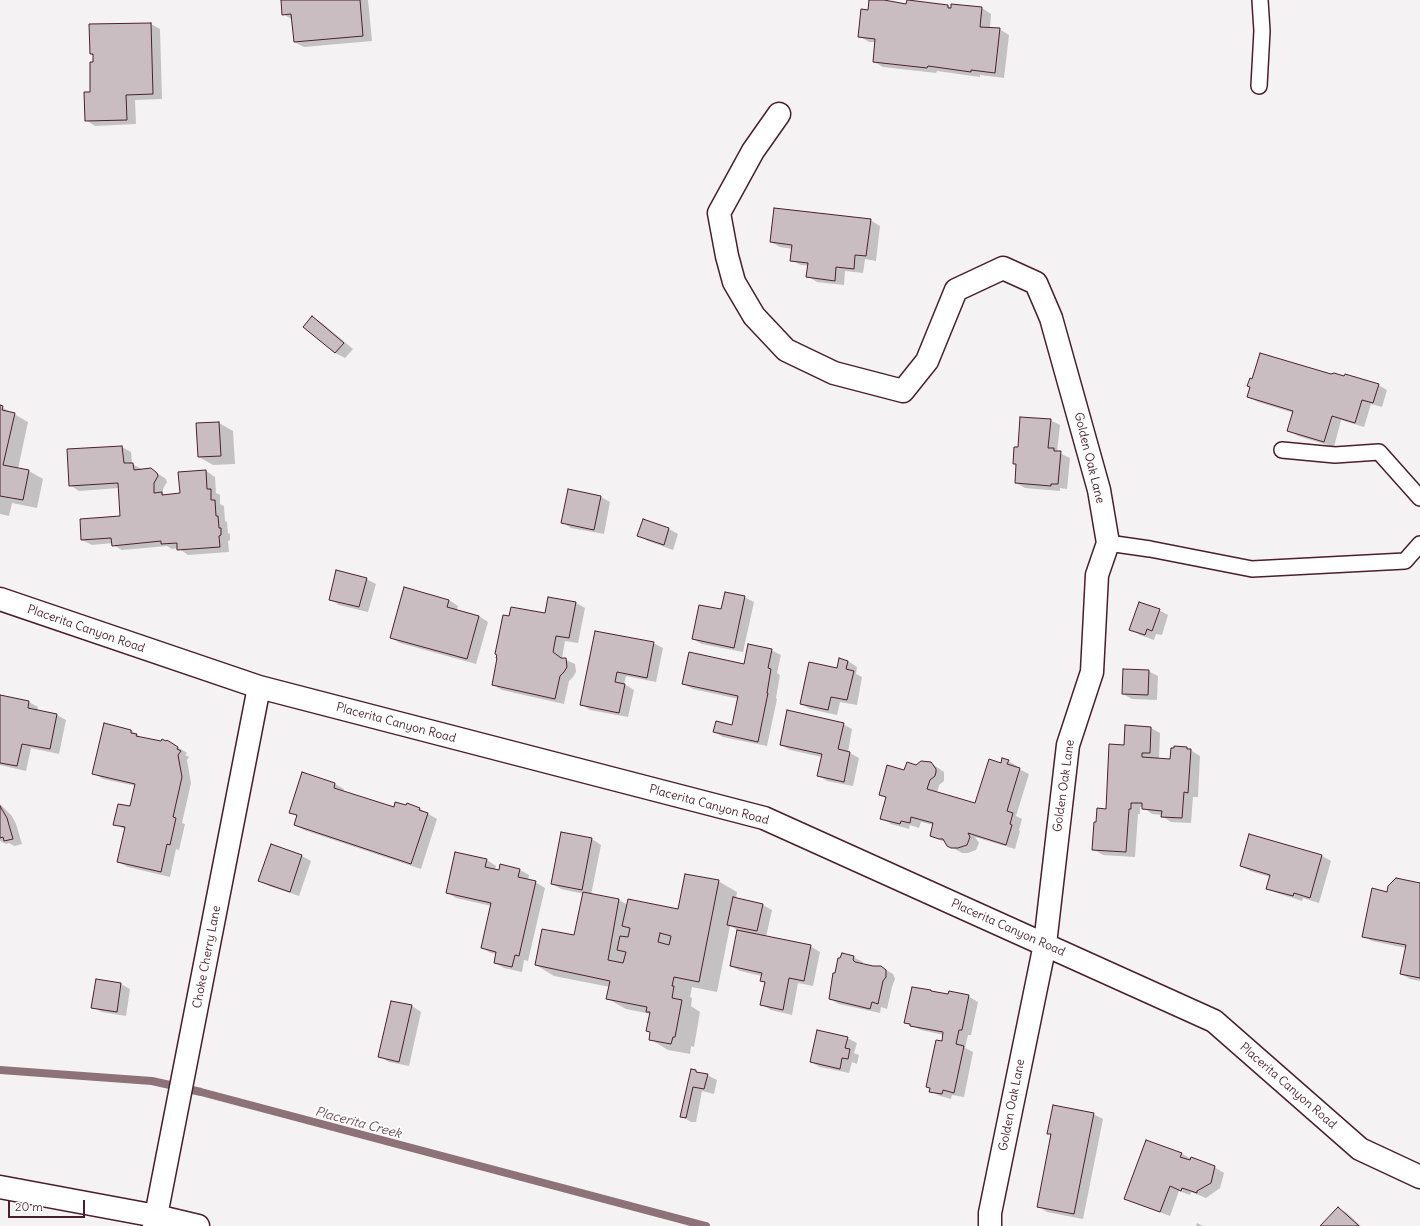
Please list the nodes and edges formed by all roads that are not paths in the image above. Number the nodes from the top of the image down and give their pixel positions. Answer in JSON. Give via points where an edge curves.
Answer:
{"nodes":[{"id":1,"x":1260,"y":0,"type":"edge"},
{"id":2,"x":1259,"y":86,"type":"dead end"},
{"id":3,"x":779,"y":114,"type":"dead end"},
{"id":4,"x":1282,"y":450,"type":"dead end"},
{"id":5,"x":1420,"y":498,"type":"edge"},
{"id":6,"x":1108,"y":543,"type":"junction"},
{"id":7,"x":1420,"y":544,"type":"edge"},
{"id":8,"x":0,"y":599,"type":"edge"},
{"id":9,"x":259,"y":687,"type":"junction"},
{"id":10,"x":1045,"y":944,"type":"junction"},
{"id":11,"x":1420,"y":1177,"type":"edge"},
{"id":12,"x":0,"y":1187,"type":"edge"},
{"id":13,"x":155,"y":1221,"type":"edge"},
{"id":14,"x":198,"y":1226,"type":"edge"},
{"id":15,"x":990,"y":1226,"type":"edge"}],
"edges":[{"from":1,"to":2,"type":"lane","via":[[1262,31]]},
{"from":3,"to":6,"type":"street","name":"Golden Oak Lane","via":[[753,151],[719,213],[734,282],[754,316],[786,350],[834,373],[902,391],[927,361],[956,290],[1003,268],[1036,283],[1051,318],[1071,388],[1099,490]]},
{"from":4,"to":5,"type":"lane","via":[[1335,455],[1379,452]]},
{"from":6,"to":7,"type":"lane","via":[[1252,569],[1405,561]]},
{"from":6,"to":10,"type":"street","name":"Golden Oak Lane","via":[[1097,576],[1092,672],[1068,746]]},
{"from":8,"to":9,"type":"street","name":"Placerita Canyon Road"},
{"from":9,"to":10,"type":"street","name":"Placerita Canyon Road","via":[[764,818]]},
{"from":9,"to":13,"type":"street","name":"Choke Cherry Lane"},
{"from":10,"to":11,"type":"street","name":"Placerita Canyon Road","via":[[1214,1021],[1360,1149]]},
{"from":10,"to":15,"type":"street","name":"Golden Oak Lane","via":[[990,1213]]},
{"from":12,"to":13,"type":"street"},
{"from":13,"to":14,"type":"street"}]}
